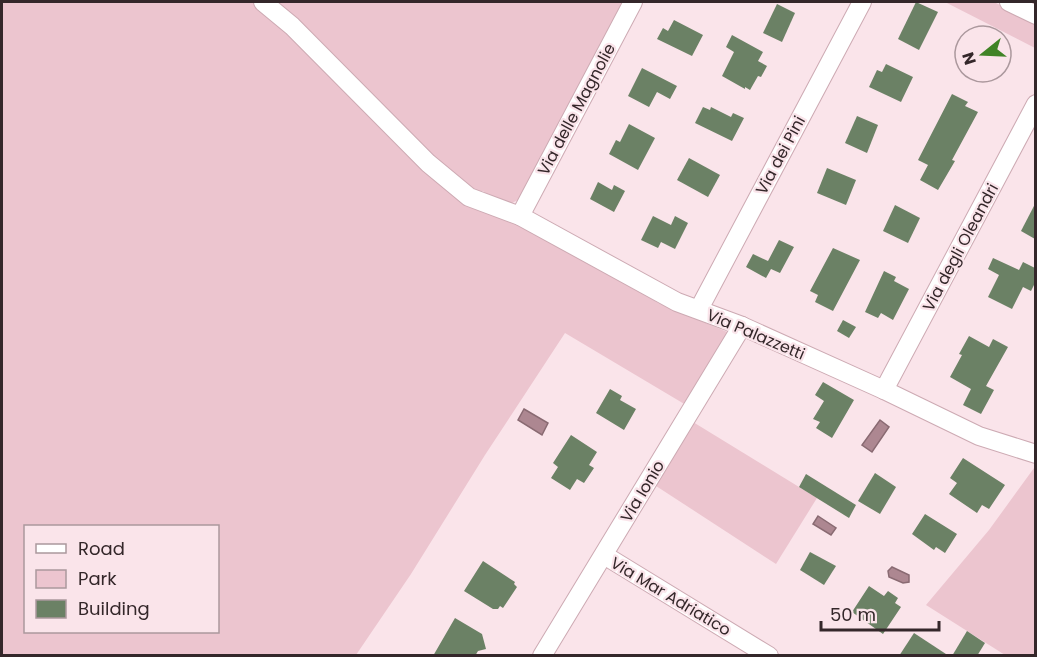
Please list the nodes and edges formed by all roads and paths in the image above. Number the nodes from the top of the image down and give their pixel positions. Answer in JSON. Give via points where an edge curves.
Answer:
{"nodes":[{"id":1,"x":263,"y":2,"type":"edge"},
{"id":2,"x":633,"y":2,"type":"edge"},
{"id":3,"x":862,"y":2,"type":"edge"},
{"id":4,"x":1009,"y":2,"type":"edge"},
{"id":5,"x":1035,"y":15,"type":"edge"},
{"id":6,"x":1035,"y":104,"type":"edge"},
{"id":7,"x":520,"y":216,"type":"junction"},
{"id":8,"x":699,"y":309,"type":"junction"},
{"id":9,"x":742,"y":326,"type":"junction"},
{"id":10,"x":884,"y":390,"type":"junction"},
{"id":11,"x":1035,"y":454,"type":"edge"},
{"id":12,"x":604,"y":555,"type":"junction"},
{"id":13,"x":542,"y":656,"type":"edge"},
{"id":14,"x":769,"y":656,"type":"edge"}],
"edges":[{"from":1,"to":7,"type":"street","name":"Via Palazzetti","via":[[292,26],[428,163],[469,197]]},
{"from":2,"to":7,"type":"street","name":"Via delle Magnolie"},
{"from":3,"to":8,"type":"street","name":"Via dei Pini"},
{"from":4,"to":5,"type":"street"},
{"from":6,"to":10,"type":"street","name":"Via degli Oleandri"},
{"from":7,"to":8,"type":"street","name":"Via Palazzetti","via":[[677,302]]},
{"from":8,"to":9,"type":"street","name":"Via Palazzetti"},
{"from":9,"to":10,"type":"street","name":"Via Palazzetti"},
{"from":9,"to":12,"type":"street","name":"Via Ionio"},
{"from":10,"to":11,"type":"street","name":"Via Palazzetti","via":[[979,436]]},
{"from":12,"to":13,"type":"street","name":"Via Ionio"},
{"from":12,"to":14,"type":"street","name":"Via Mar Adriatico"}]}
